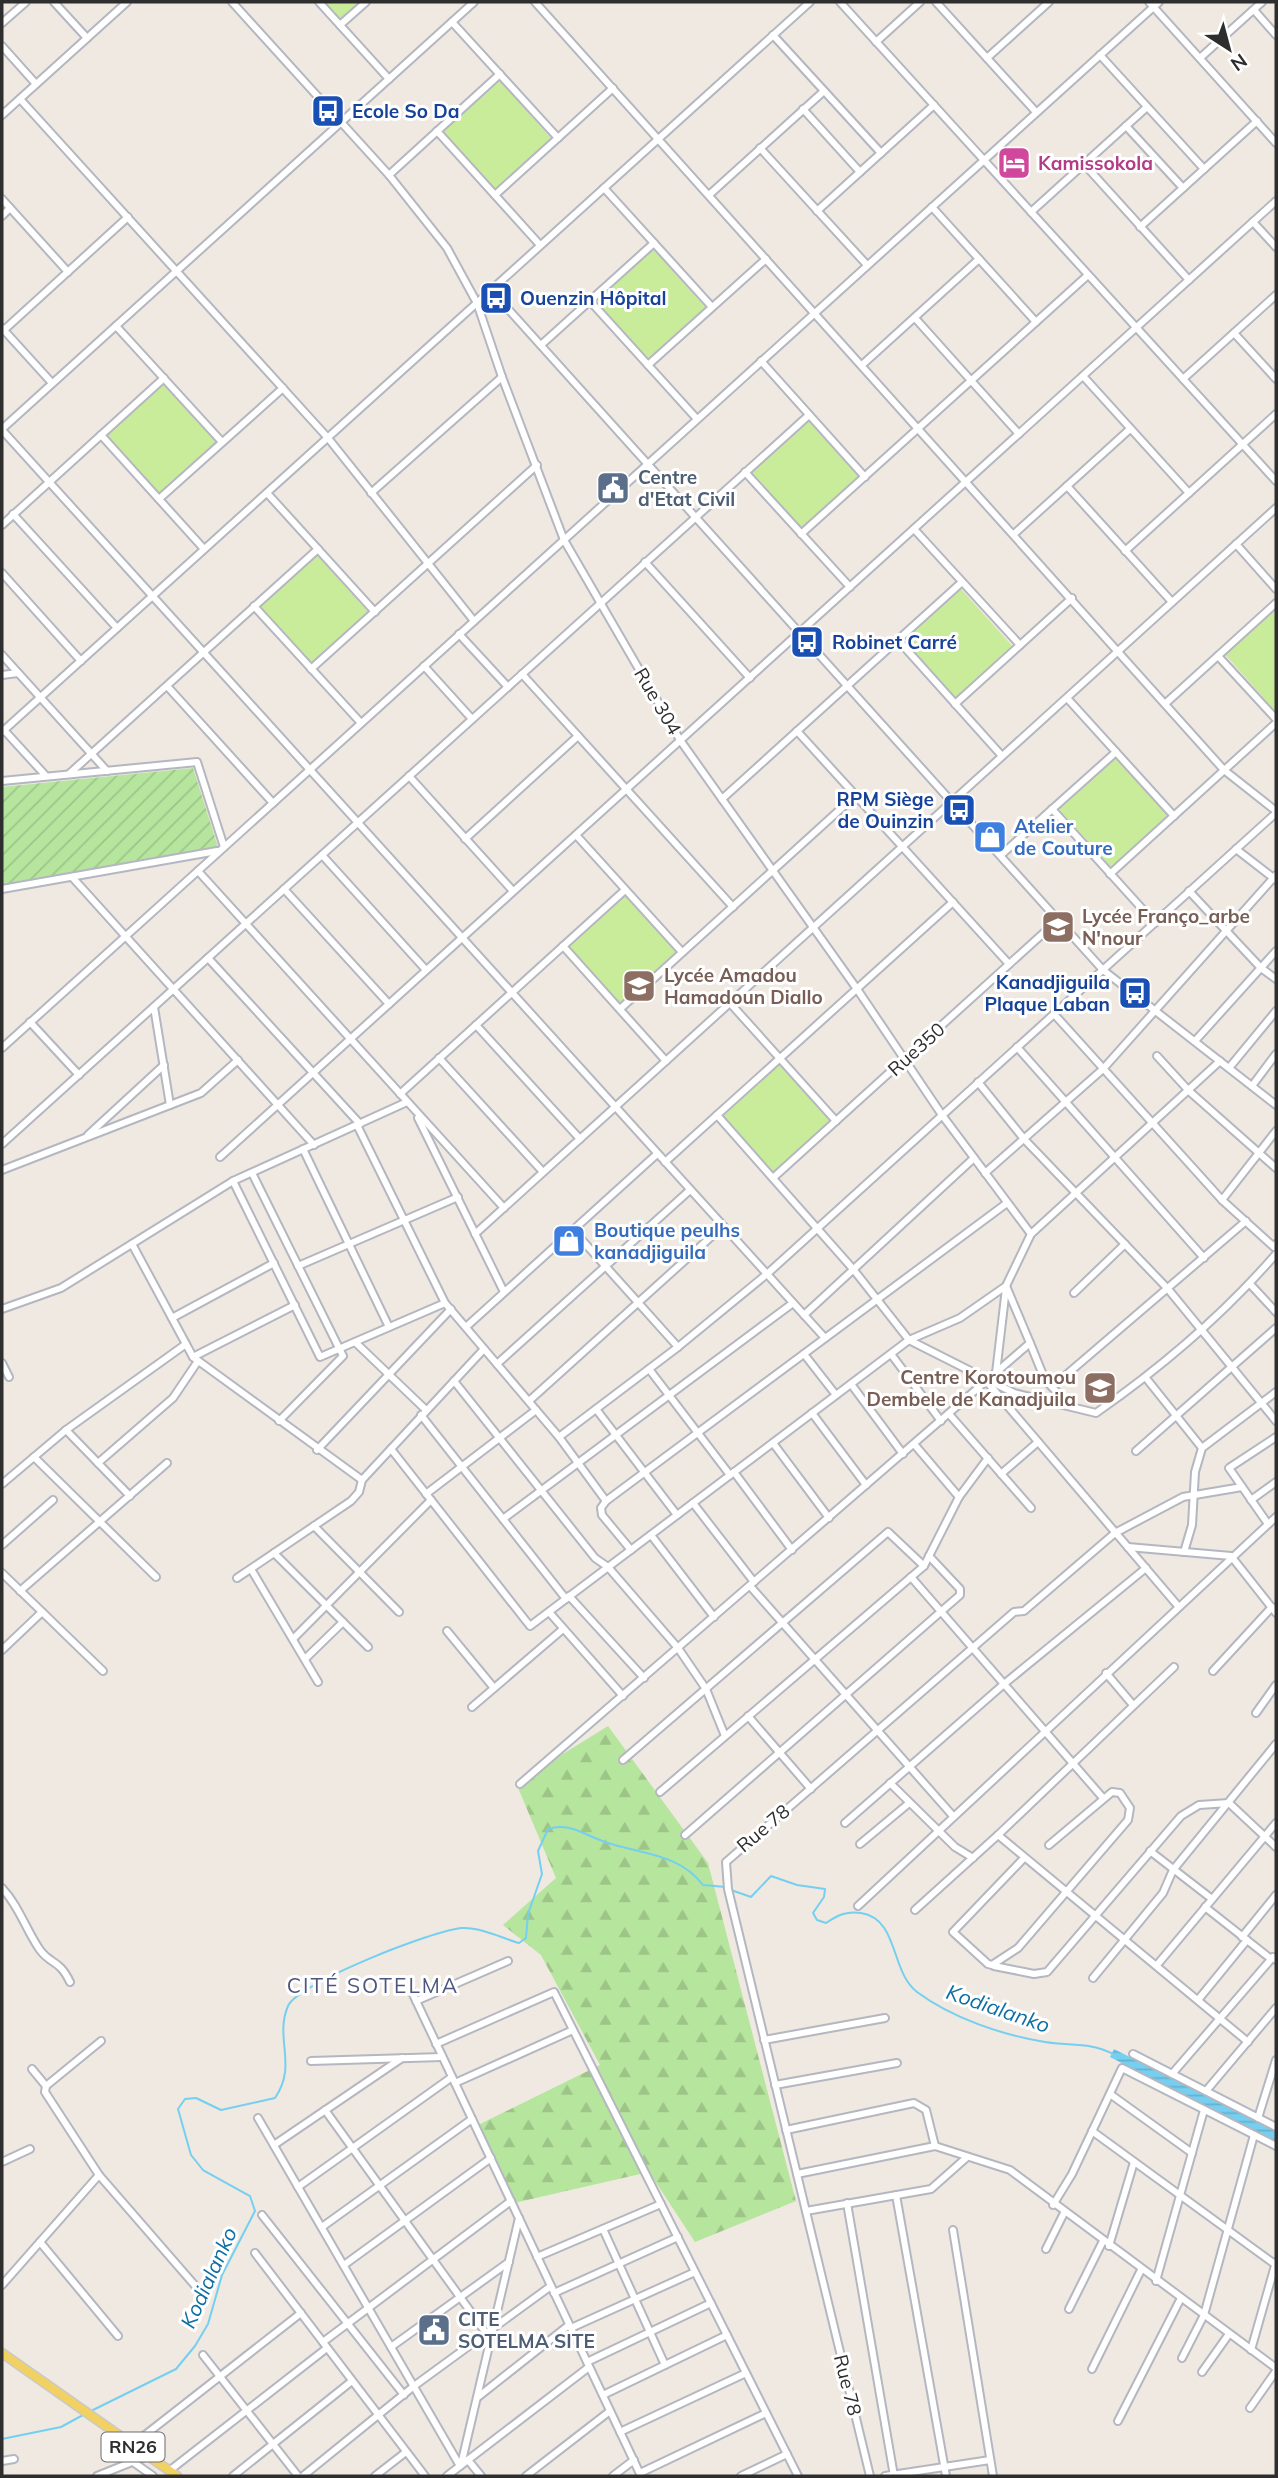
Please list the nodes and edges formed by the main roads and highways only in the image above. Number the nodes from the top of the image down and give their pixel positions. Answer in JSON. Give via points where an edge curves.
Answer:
{"nodes":[{"id":1,"x":2,"y":2353,"type":"edge"},
{"id":2,"x":177,"y":2476,"type":"edge"}],
"edges":[{"from":1,"to":2,"type":"main road","number":"RN26"}]}
